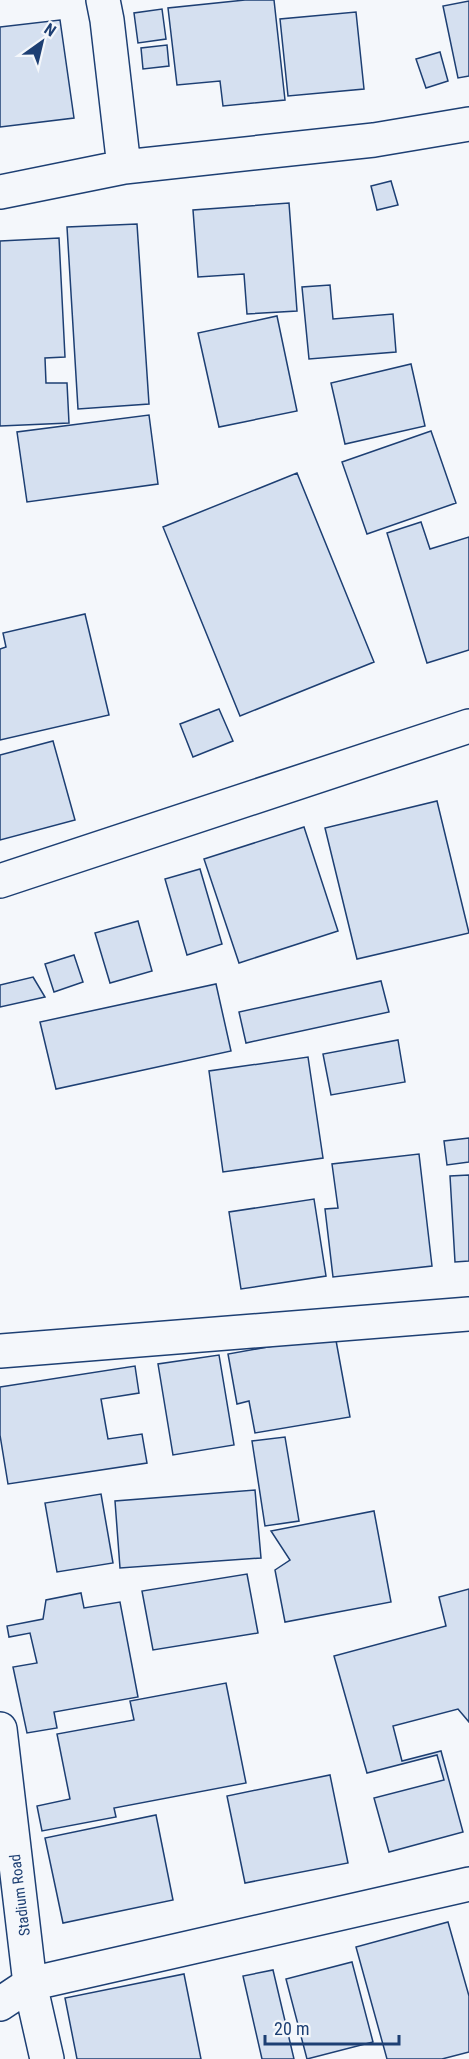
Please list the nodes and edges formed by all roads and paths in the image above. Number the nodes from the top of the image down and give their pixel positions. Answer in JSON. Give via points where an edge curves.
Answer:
{"nodes":[{"id":1,"x":103,"y":0,"type":"edge"},
{"id":2,"x":469,"y":124,"type":"edge"},
{"id":3,"x":124,"y":167,"type":"junction"},
{"id":4,"x":0,"y":192,"type":"edge"},
{"id":5,"x":469,"y":726,"type":"edge"},
{"id":6,"x":0,"y":881,"type":"edge"},
{"id":7,"x":469,"y":1314,"type":"edge"},
{"id":8,"x":0,"y":1352,"type":"edge"},
{"id":9,"x":0,"y":1729,"type":"edge"},
{"id":10,"x":469,"y":1884,"type":"edge"},
{"id":11,"x":30,"y":1984,"type":"junction"},
{"id":12,"x":0,"y":2004,"type":"edge"},
{"id":13,"x":47,"y":2059,"type":"edge"}],
"edges":[{"from":1,"to":3,"type":"street"},
{"from":2,"to":3,"type":"street","via":[[374,140]]},
{"from":3,"to":4,"type":"street"},
{"from":5,"to":6,"type":"street"},
{"from":7,"to":8,"type":"street"},
{"from":9,"to":11,"type":"street","name":"Stadium Road"},
{"from":10,"to":11,"type":"street"},
{"from":11,"to":12,"type":"street"},
{"from":11,"to":13,"type":"street","name":"Stadium Road"}]}
